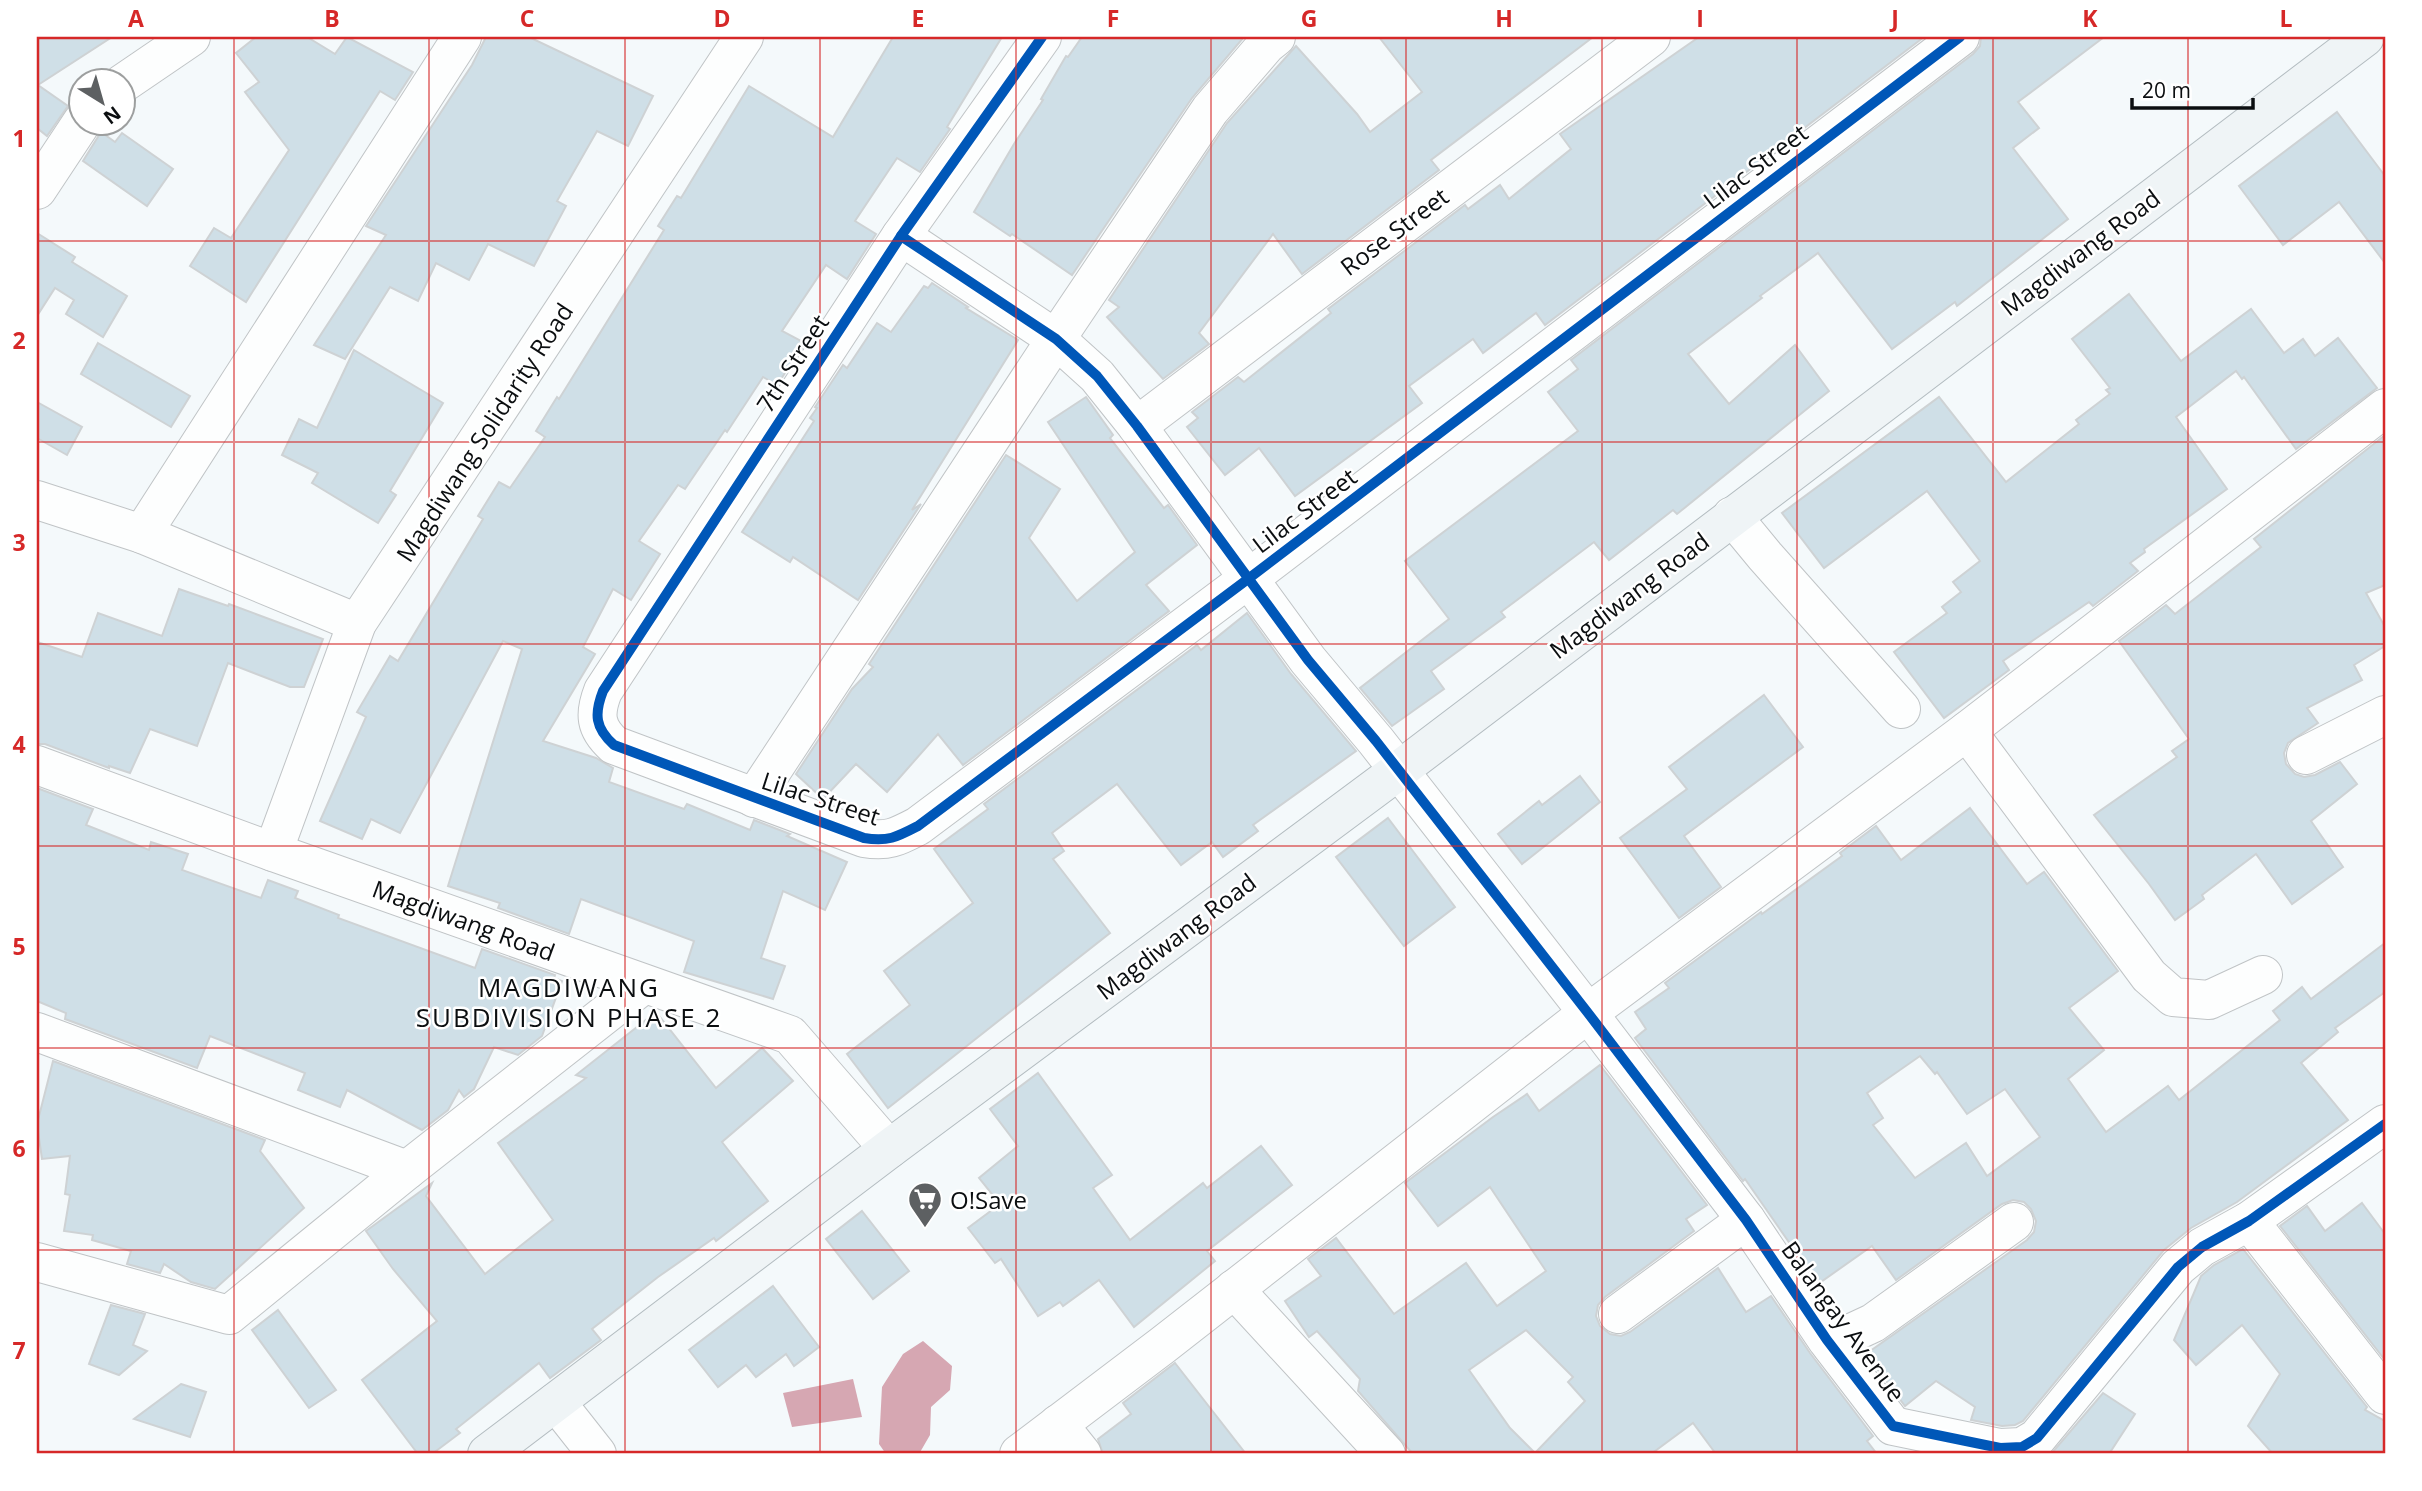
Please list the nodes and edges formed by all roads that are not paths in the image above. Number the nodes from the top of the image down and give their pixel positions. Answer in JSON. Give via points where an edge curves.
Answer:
{"nodes":[{"id":1,"x":191,"y":37,"type":"edge"},
{"id":2,"x":462,"y":37,"type":"edge"},
{"id":3,"x":744,"y":37,"type":"edge"},
{"id":4,"x":1042,"y":37,"type":"edge"},
{"id":5,"x":1276,"y":37,"type":"edge"},
{"id":6,"x":1651,"y":37,"type":"edge"},
{"id":7,"x":1960,"y":37,"type":"edge"},
{"id":8,"x":2365,"y":37,"type":"edge"},
{"id":9,"x":136,"y":74,"type":"edge"},
{"id":10,"x":73,"y":136,"type":"edge"},
{"id":11,"x":37,"y":190,"type":"edge"},
{"id":12,"x":901,"y":236,"type":"junction"},
{"id":13,"x":1056,"y":339,"type":"junction"},
{"id":14,"x":2385,"y":408,"type":"edge"},
{"id":15,"x":1136,"y":426,"type":"junction"},
{"id":16,"x":37,"y":500,"type":"edge"},
{"id":17,"x":1732,"y":516,"type":"junction"},
{"id":18,"x":142,"y":534,"type":"junction"},
{"id":19,"x":1248,"y":579,"type":"junction"},
{"id":20,"x":358,"y":623,"type":"junction"},
{"id":21,"x":1901,"y":709,"type":"dead end"},
{"id":22,"x":2385,"y":715,"type":"edge"},
{"id":23,"x":598,"y":723,"type":"joint"},
{"id":24,"x":1967,"y":731,"type":"junction"},
{"id":25,"x":2306,"y":755,"type":"dead end"},
{"id":26,"x":37,"y":765,"type":"edge"},
{"id":27,"x":1398,"y":771,"type":"junction"},
{"id":28,"x":754,"y":798,"type":"junction"},
{"id":29,"x":273,"y":852,"type":"junction"},
{"id":30,"x":2263,"y":975,"type":"dead end"},
{"id":31,"x":644,"y":984,"type":"junction"},
{"id":32,"x":1588,"y":1013,"type":"junction"},
{"id":33,"x":37,"y":1032,"type":"edge"},
{"id":34,"x":2385,"y":1124,"type":"edge"},
{"id":35,"x":889,"y":1149,"type":"junction"},
{"id":36,"x":407,"y":1170,"type":"junction"},
{"id":37,"x":1746,"y":1220,"type":"junction"},
{"id":38,"x":2014,"y":1222,"type":"dead end"},
{"id":39,"x":2249,"y":1222,"type":"junction"},
{"id":40,"x":37,"y":1262,"type":"edge"},
{"id":41,"x":1234,"y":1289,"type":"junction"},
{"id":42,"x":1618,"y":1314,"type":"dead end"},
{"id":43,"x":1832,"y":1346,"type":"junction"},
{"id":44,"x":2385,"y":1395,"type":"edge"},
{"id":45,"x":556,"y":1402,"type":"junction"},
{"id":46,"x":1058,"y":1424,"type":"junction"},
{"id":47,"x":487,"y":1454,"type":"edge"},
{"id":48,"x":597,"y":1454,"type":"edge"},
{"id":49,"x":1019,"y":1454,"type":"edge"},
{"id":50,"x":1082,"y":1454,"type":"edge"},
{"id":51,"x":1386,"y":1454,"type":"edge"}],
"edges":[{"from":1,"to":9,"type":"street"},
{"from":2,"to":18,"type":"street"},
{"from":3,"to":20,"type":"street","name":"Magdiwang Solidarity Road"},
{"from":4,"to":12,"type":"street","name":"7th Street"},
{"from":5,"to":13,"type":"street","via":[[1210,110]]},
{"from":6,"to":15,"type":"street","name":"Rose Street"},
{"from":7,"to":19,"type":"street","name":"Lilac Street"},
{"from":8,"to":17,"type":"main road","name":"Magdiwang Road"},
{"from":10,"to":11,"type":"street"},
{"from":12,"to":13,"type":"street","name":"Balangay Avenue"},
{"from":12,"to":23,"type":"street","name":"7th Street","via":[[603,691]]},
{"from":13,"to":15,"type":"street","name":"Balangay Avenue","via":[[1097,376]]},
{"from":13,"to":28,"type":"street"},
{"from":14,"to":24,"type":"street"},
{"from":15,"to":19,"type":"street","name":"Balangay Avenue"},
{"from":16,"to":18,"type":"street"},
{"from":17,"to":21,"type":"street"},
{"from":17,"to":27,"type":"main road","name":"Magdiwang Road"},
{"from":18,"to":20,"type":"street"},
{"from":19,"to":27,"type":"street","name":"Balangay Avenue"},
{"from":19,"to":28,"type":"street","name":"Lilac Street","via":[[918,826],[897,837],[882,841],[864,838]]},
{"from":20,"to":29,"type":"street","name":"Magdiwang Solidarity Road"},
{"from":22,"to":25,"type":"street"},
{"from":23,"to":28,"type":"street","name":"Lilac Street","via":[[614,745]]},
{"from":24,"to":30,"type":"street","via":[[2150,976],[2173,997],[2209,1000]]},
{"from":24,"to":32,"type":"street"},
{"from":26,"to":29,"type":"street","name":"Magdiwang Road"},
{"from":27,"to":32,"type":"street","name":"Balangay Avenue"},
{"from":27,"to":35,"type":"main road","name":"Magdiwang Road"},
{"from":29,"to":31,"type":"street","name":"Magdiwang Road"},
{"from":31,"to":35,"type":"street","name":"Magdiwang Road","via":[[790,1035]]},
{"from":31,"to":36,"type":"street"},
{"from":32,"to":37,"type":"street","name":"Balangay Avenue"},
{"from":32,"to":41,"type":"street"},
{"from":33,"to":36,"type":"street"},
{"from":34,"to":39,"type":"street","name":"Balangay Avenue"},
{"from":35,"to":45,"type":"main road","name":"Magdiwang Road"},
{"from":36,"to":40,"type":"street","via":[[229,1315]]},
{"from":37,"to":42,"type":"street"},
{"from":37,"to":43,"type":"street","name":"Balangay Avenue"},
{"from":38,"to":43,"type":"street","via":[[1873,1323]]},
{"from":39,"to":43,"type":"street","name":"Balangay Avenue","via":[[2202,1247],[2178,1266],[2037,1438],[2022,1447],[2000,1448],[1893,1426]]},
{"from":39,"to":44,"type":"street"},
{"from":41,"to":46,"type":"street"},
{"from":41,"to":51,"type":"street"},
{"from":45,"to":47,"type":"main road","name":"Magdiwang Road"},
{"from":45,"to":48,"type":"street"},
{"from":46,"to":49,"type":"street"},
{"from":46,"to":50,"type":"street"}]}
